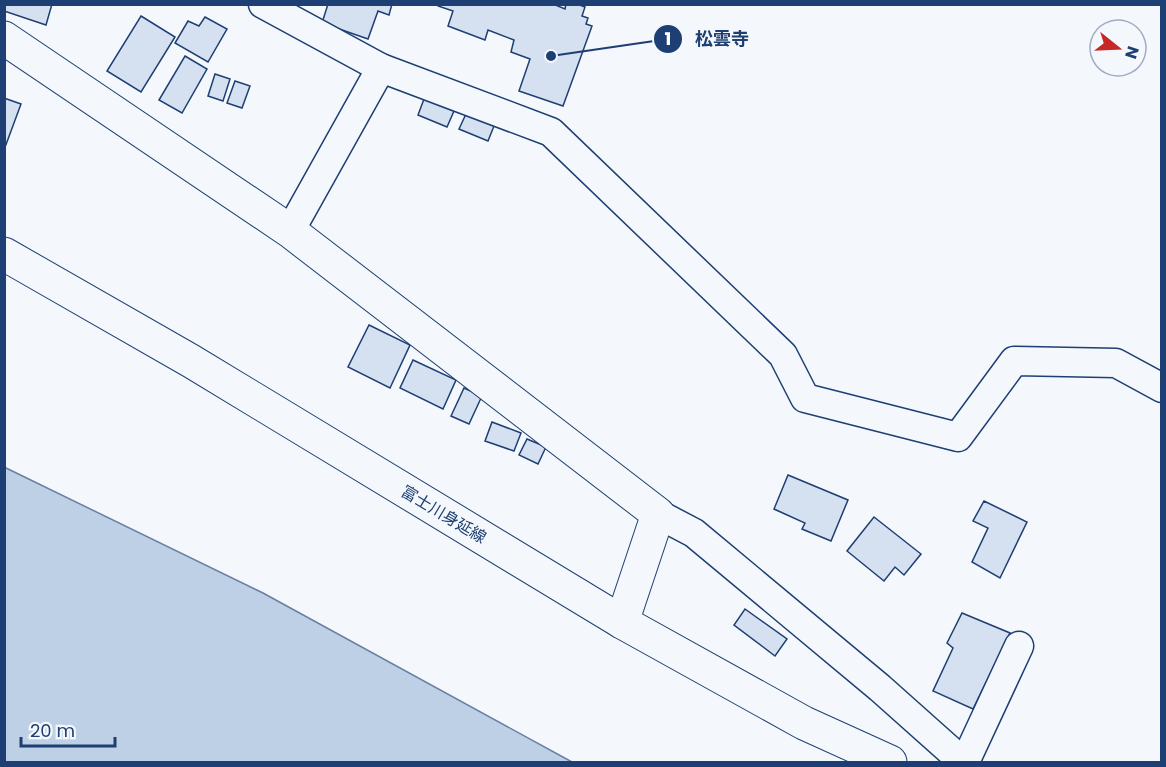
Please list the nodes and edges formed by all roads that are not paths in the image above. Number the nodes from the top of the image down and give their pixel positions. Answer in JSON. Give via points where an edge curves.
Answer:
{"nodes":[{"id":1,"x":263,"y":4,"type":"edge"},
{"id":2,"x":306,"y":15,"type":"edge"},
{"id":3,"x":4,"y":38,"type":"edge"},
{"id":4,"x":381,"y":68,"type":"junction"},
{"id":5,"x":290,"y":231,"type":"junction"},
{"id":6,"x":4,"y":254,"type":"edge"},
{"id":7,"x":1161,"y":388,"type":"edge"},
{"id":8,"x":658,"y":514,"type":"junction"},
{"id":9,"x":622,"y":622,"type":"junction"},
{"id":10,"x":1019,"y":646,"type":"dead end"},
{"id":11,"x":890,"y":762,"type":"edge"},
{"id":12,"x":964,"y":762,"type":"edge"}],
"edges":[{"from":1,"to":2,"type":"street"},
{"from":2,"to":4,"type":"street"},
{"from":3,"to":5,"type":"main road"},
{"from":4,"to":5,"type":"street"},
{"from":4,"to":7,"type":"street","via":[[551,132],[783,356],[805,398],[958,437],[1014,361],[1116,363]]},
{"from":5,"to":8,"type":"main road"},
{"from":6,"to":9,"type":"main road","name":"富士川身延線","via":[[202,367]]},
{"from":8,"to":9,"type":"main road"},
{"from":8,"to":12,"type":"street","via":[[694,533]]},
{"from":9,"to":11,"type":"main road","name":"富士川身延線","via":[[804,723]]},
{"from":10,"to":12,"type":"street"}]}
